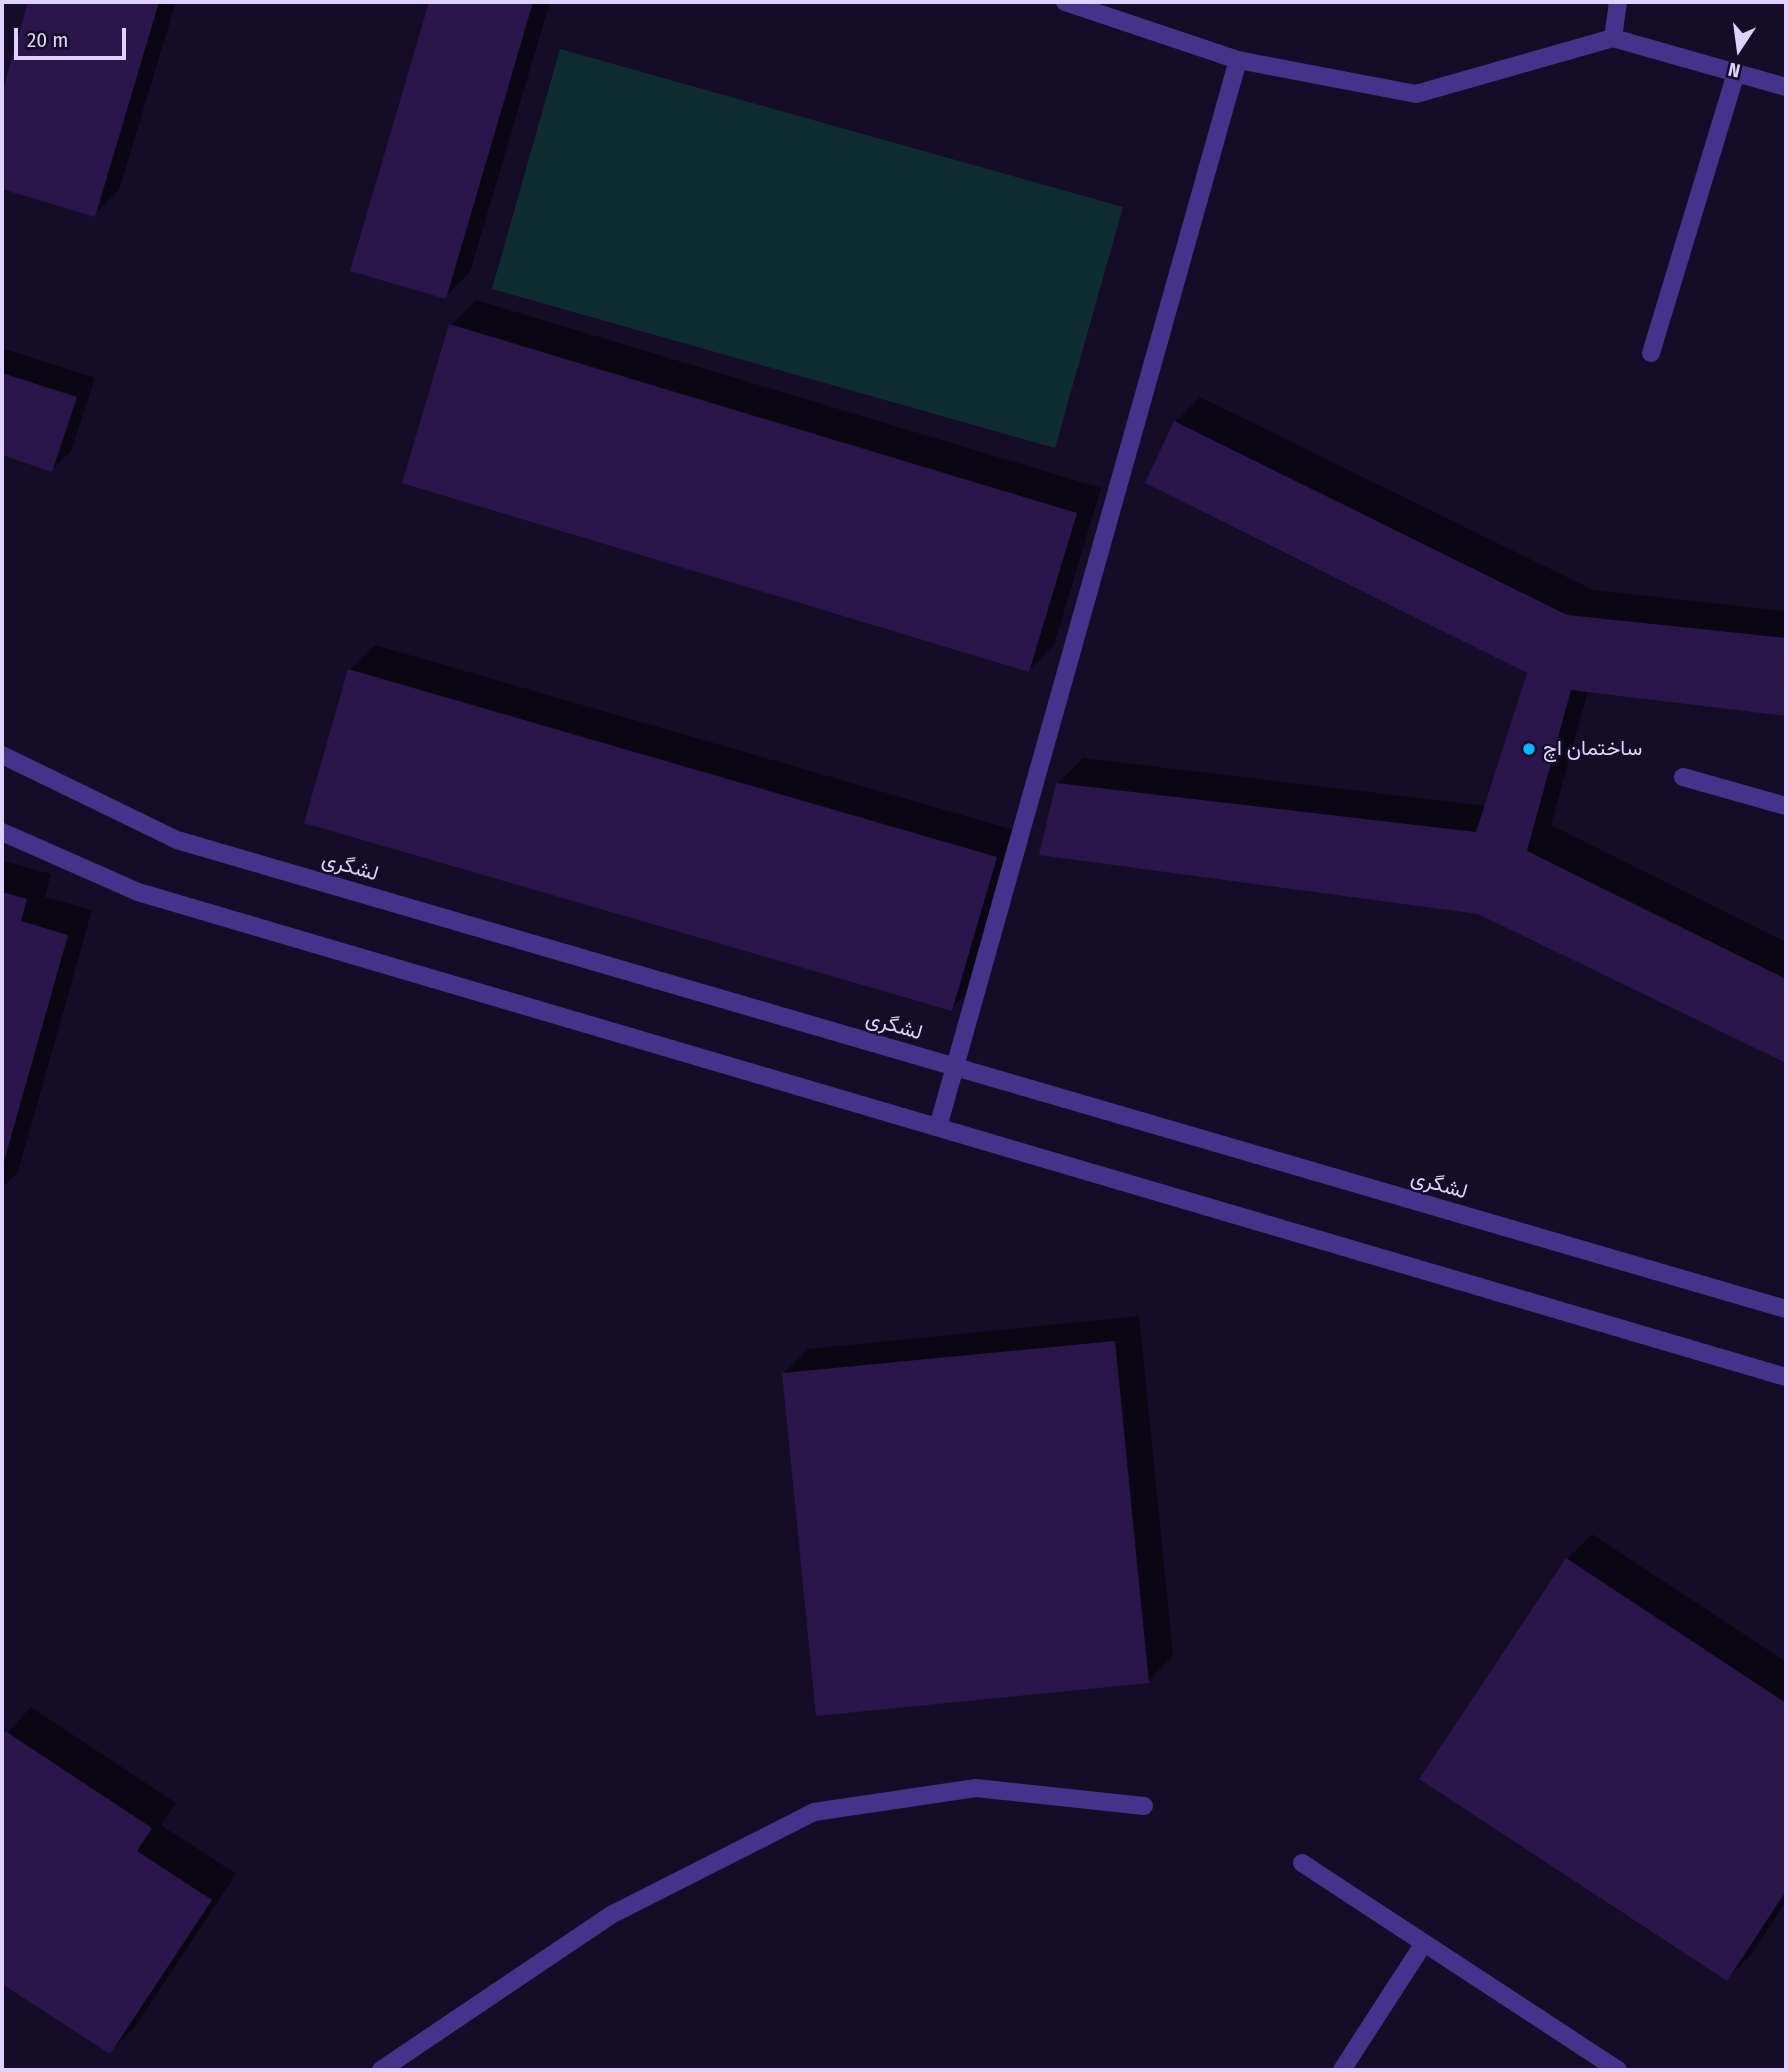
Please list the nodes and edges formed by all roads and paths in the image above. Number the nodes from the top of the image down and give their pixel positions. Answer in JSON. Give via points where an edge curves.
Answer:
{"nodes":[{"id":1,"x":1065,"y":2,"type":"edge"},
{"id":2,"x":1618,"y":2,"type":"edge"},
{"id":3,"x":1613,"y":38,"type":"junction"},
{"id":4,"x":1238,"y":60,"type":"junction"},
{"id":5,"x":1736,"y":73,"type":"junction"},
{"id":6,"x":1786,"y":87,"type":"edge"},
{"id":7,"x":1651,"y":353,"type":"dead end"},
{"id":8,"x":2,"y":755,"type":"edge"},
{"id":9,"x":1683,"y":777,"type":"dead end"},
{"id":10,"x":1786,"y":806,"type":"edge"},
{"id":11,"x":2,"y":832,"type":"edge"},
{"id":12,"x":955,"y":1067,"type":"junction"},
{"id":13,"x":938,"y":1128,"type":"junction"},
{"id":14,"x":1786,"y":1310,"type":"edge"},
{"id":15,"x":1786,"y":1377,"type":"edge"},
{"id":16,"x":1144,"y":1806,"type":"dead end"},
{"id":17,"x":1302,"y":1863,"type":"dead end"},
{"id":18,"x":1424,"y":1943,"type":"junction"},
{"id":19,"x":381,"y":2070,"type":"edge"},
{"id":20,"x":1342,"y":2070,"type":"edge"},
{"id":21,"x":1618,"y":2070,"type":"edge"}],
"edges":[{"from":1,"to":4,"type":"lane"},
{"from":2,"to":3,"type":"lane"},
{"from":3,"to":4,"type":"lane","via":[[1416,94]]},
{"from":3,"to":5,"type":"lane"},
{"from":4,"to":12,"type":"lane"},
{"from":5,"to":6,"type":"lane"},
{"from":5,"to":7,"type":"lane"},
{"from":8,"to":12,"type":"lane","name":"لشگری","via":[[177,840]]},
{"from":9,"to":10,"type":"lane"},
{"from":11,"to":13,"type":"lane","via":[[138,892]]},
{"from":12,"to":13,"type":"lane"},
{"from":12,"to":14,"type":"lane","name":"لشگری"},
{"from":13,"to":15,"type":"lane"},
{"from":16,"to":19,"type":"lane","via":[[976,1788],[814,1812],[611,1915]]},
{"from":17,"to":18,"type":"lane"},
{"from":18,"to":20,"type":"lane"},
{"from":18,"to":21,"type":"lane"}]}
